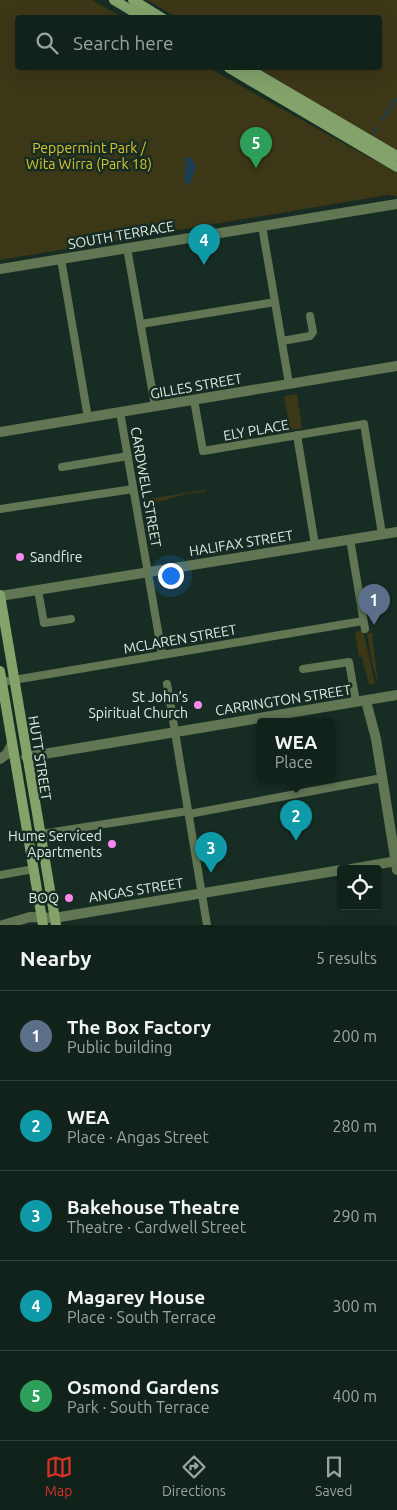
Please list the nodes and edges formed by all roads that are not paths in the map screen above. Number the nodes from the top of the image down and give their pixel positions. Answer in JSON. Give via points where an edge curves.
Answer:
{"nodes":[{"id":1,"x":114,"y":0,"type":"edge"},
{"id":2,"x":133,"y":0,"type":"edge"},
{"id":3,"x":139,"y":15,"type":"edge"},
{"id":4,"x":157,"y":15,"type":"edge"},
{"id":5,"x":233,"y":70,"type":"edge"},
{"id":6,"x":250,"y":70,"type":"edge"},
{"id":7,"x":349,"y":133,"type":"junction"},
{"id":8,"x":397,"y":156,"type":"edge"},
{"id":9,"x":397,"y":167,"type":"edge"},
{"id":10,"x":396,"y":204,"type":"edge"},
{"id":11,"x":262,"y":226,"type":"junction"},
{"id":12,"x":127,"y":248,"type":"junction"},
{"id":13,"x":61,"y":259,"type":"junction"},
{"id":14,"x":0,"y":269,"type":"edge"},
{"id":15,"x":275,"y":302,"type":"junction"},
{"id":16,"x":310,"y":316,"type":"dead end"},
{"id":17,"x":141,"y":324,"type":"junction"},
{"id":18,"x":282,"y":341,"type":"junction"},
{"id":19,"x":397,"y":366,"type":"edge"},
{"id":20,"x":289,"y":384,"type":"junction"},
{"id":21,"x":194,"y":400,"type":"junction"},
{"id":22,"x":155,"y":406,"type":"junction"},
{"id":23,"x":120,"y":412,"type":"junction"},
{"id":24,"x":88,"y":418,"type":"junction"},
{"id":25,"x":0,"y":432,"type":"edge"},
{"id":26,"x":297,"y":435,"type":"junction"},
{"id":27,"x":128,"y":456,"type":"junction"},
{"id":28,"x":62,"y":467,"type":"dead end"},
{"id":29,"x":133,"y":489,"type":"junction"},
{"id":30,"x":0,"y":509,"type":"edge"},
{"id":31,"x":397,"y":532,"type":"edge"},
{"id":32,"x":382,"y":534,"type":"junction"},
{"id":33,"x":350,"y":539,"type":"junction"},
{"id":34,"x":315,"y":545,"type":"junction"},
{"id":35,"x":148,"y":572,"type":"junction"},
{"id":36,"x":38,"y":590,"type":"junction"},
{"id":37,"x":0,"y":596,"type":"edge"},
{"id":38,"x":71,"y":619,"type":"dead end"},
{"id":39,"x":162,"y":654,"type":"junction"},
{"id":40,"x":303,"y":669,"type":"dead end"},
{"id":41,"x":1,"y":676,"type":"edge"},
{"id":42,"x":14,"y":680,"type":"junction"},
{"id":43,"x":167,"y":684,"type":"dead end"},
{"id":44,"x":397,"y":695,"type":"edge"},
{"id":45,"x":365,"y":701,"type":"junction"},
{"id":46,"x":261,"y":718,"type":"edge"},
{"id":47,"x":257,"y":719,"type":"edge"},
{"id":48,"x":175,"y":732,"type":"junction"},
{"id":49,"x":12,"y":744,"type":"junction"},
{"id":50,"x":26,"y":757,"type":"junction"},
{"id":51,"x":0,"y":759,"type":"edge"},
{"id":52,"x":0,"y":764,"type":"edge"},
{"id":53,"x":17,"y":772,"type":"junction"},
{"id":54,"x":382,"y":778,"type":"junction"},
{"id":55,"x":189,"y":813,"type":"junction"},
{"id":56,"x":39,"y":835,"type":"junction"},
{"id":57,"x":28,"y":836,"type":"junction"},
{"id":58,"x":397,"y":863,"type":"edge"},
{"id":59,"x":382,"y":865,"type":"edge"},
{"id":60,"x":34,"y":869,"type":"junction"},
{"id":61,"x":337,"y":871,"type":"edge"},
{"id":62,"x":0,"y":875,"type":"edge"},
{"id":63,"x":202,"y":893,"type":"junction"},
{"id":64,"x":55,"y":921,"type":"edge"},
{"id":65,"x":42,"y":923,"type":"edge"},
{"id":66,"x":3,"y":925,"type":"edge"},
{"id":67,"x":207,"y":925,"type":"edge"}],
"edges":[{"from":1,"to":3,"type":"main road"},
{"from":2,"to":4,"type":"main road"},
{"from":5,"to":7,"type":"main road"},
{"from":6,"to":7,"type":"main road"},
{"from":7,"to":8,"type":"main road"},
{"from":7,"to":9,"type":"main road"},
{"from":10,"to":11,"type":"street","name":"SOUTH TERRACE"},
{"from":11,"to":12,"type":"street","name":"SOUTH TERRACE"},
{"from":11,"to":15,"type":"street"},
{"from":12,"to":13,"type":"street","name":"SOUTH TERRACE"},
{"from":12,"to":17,"type":"street"},
{"from":13,"to":14,"type":"street","name":"SOUTH TERRACE"},
{"from":13,"to":24,"type":"street"},
{"from":15,"to":17,"type":"street"},
{"from":15,"to":18,"type":"street"},
{"from":16,"to":18,"type":"street","via":[[313,332],[310,336]]},
{"from":17,"to":22,"type":"street"},
{"from":18,"to":20,"type":"street"},
{"from":19,"to":20,"type":"street","name":"GILLES STREET"},
{"from":20,"to":21,"type":"street","name":"GILLES STREET"},
{"from":21,"to":22,"type":"street","name":"GILLES STREET"},
{"from":21,"to":26,"type":"street","name":"ELY PLACE","via":[[203,451]]},
{"from":22,"to":23,"type":"street","name":"GILLES STREET"},
{"from":23,"to":24,"type":"street","name":"GILLES STREET"},
{"from":23,"to":27,"type":"street","name":"CARDWELL STREET"},
{"from":24,"to":25,"type":"street","name":"GILLES STREET"},
{"from":26,"to":32,"type":"street","name":"ELY PLACE","via":[[364,424]]},
{"from":26,"to":34,"type":"street"},
{"from":27,"to":28,"type":"street"},
{"from":27,"to":29,"type":"street","name":"CARDWELL STREET"},
{"from":29,"to":30,"type":"street"},
{"from":29,"to":35,"type":"street","name":"CARDWELL STREET"},
{"from":31,"to":32,"type":"street","name":"HALIFAX STREET"},
{"from":32,"to":33,"type":"street","name":"HALIFAX STREET"},
{"from":33,"to":34,"type":"street","name":"HALIFAX STREET"},
{"from":33,"to":39,"type":"street","name":"MCLAREN STREET","via":[[364,625]]},
{"from":34,"to":35,"type":"street","name":"HALIFAX STREET"},
{"from":35,"to":36,"type":"street","name":"HALIFAX STREET"},
{"from":35,"to":39,"type":"street","name":"CARDWELL STREET"},
{"from":36,"to":37,"type":"street","name":"HALIFAX STREET"},
{"from":36,"to":38,"type":"street","via":[[44,623]]},
{"from":37,"to":42,"type":"main road","name":"HUTT STREET"},
{"from":39,"to":42,"type":"street","name":"MCLAREN STREET"},
{"from":40,"to":45,"type":"street","via":[[349,662]]},
{"from":41,"to":42,"type":"street","name":"MCLAREN STREET"},
{"from":41,"to":49,"type":"main road","name":"HUTT STREET"},
{"from":42,"to":50,"type":"main road","name":"HUTT STREET"},
{"from":43,"to":48,"type":"street"},
{"from":44,"to":45,"type":"street","name":"CARRINGTON STREET"},
{"from":45,"to":46,"type":"street","name":"CARRINGTON STREET"},
{"from":45,"to":54,"type":"street","via":[[376,739]]},
{"from":47,"to":48,"type":"street","name":"CARRINGTON STREET"},
{"from":48,"to":50,"type":"street","name":"CARRINGTON STREET"},
{"from":48,"to":55,"type":"street"},
{"from":49,"to":51,"type":"street"},
{"from":49,"to":53,"type":"main road","name":"HUTT STREET"},
{"from":50,"to":56,"type":"main road","name":"HUTT STREET"},
{"from":52,"to":53,"type":"street"},
{"from":53,"to":57,"type":"main road","name":"HUTT STREET"},
{"from":54,"to":55,"type":"street"},
{"from":54,"to":58,"type":"street"},
{"from":55,"to":56,"type":"street"},
{"from":55,"to":63,"type":"street"},
{"from":56,"to":57,"type":"street"},
{"from":56,"to":64,"type":"main road","name":"HUTT STREET"},
{"from":57,"to":60,"type":"main road","name":"HUTT STREET"},
{"from":58,"to":59,"type":"street"},
{"from":60,"to":62,"type":"street"},
{"from":60,"to":65,"type":"main road","name":"HUTT STREET"},
{"from":61,"to":63,"type":"street","name":"ANGAS STREET"},
{"from":63,"to":64,"type":"street","name":"ANGAS STREET"},
{"from":63,"to":67,"type":"street"},
{"from":64,"to":65,"type":"street","name":"ANGAS STREET"},
{"from":65,"to":66,"type":"street","name":"ANGAS STREET","via":[[30,918]]}]}
